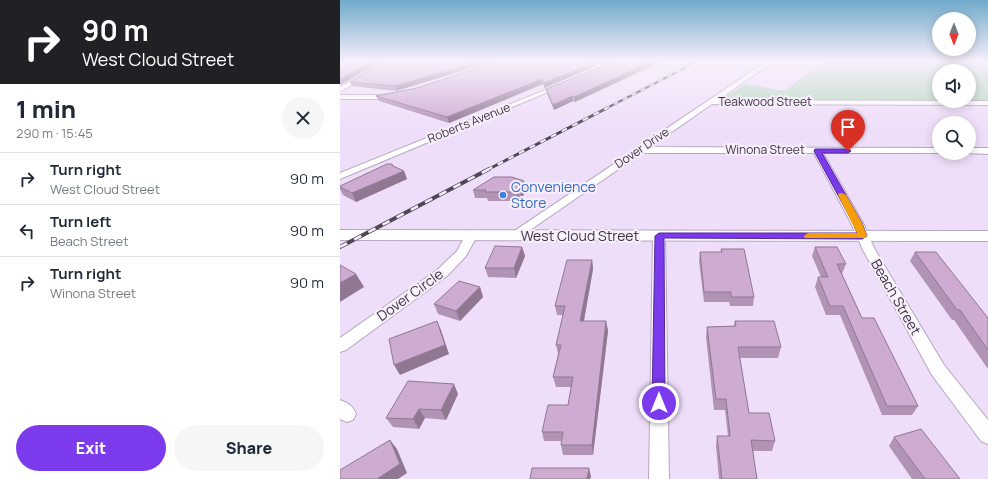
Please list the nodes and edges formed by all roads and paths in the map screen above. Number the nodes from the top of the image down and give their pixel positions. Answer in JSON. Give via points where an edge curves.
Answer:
{"nodes":[{"id":1,"x":351,"y":83,"type":"edge"},
{"id":2,"x":566,"y":83,"type":"edge"},
{"id":3,"x":738,"y":83,"type":"edge"},
{"id":4,"x":340,"y":90,"type":"edge"},
{"id":5,"x":398,"y":94,"type":"edge"},
{"id":6,"x":340,"y":97,"type":"edge"},
{"id":7,"x":710,"y":102,"type":"junction"},
{"id":8,"x":988,"y":102,"type":"edge"},
{"id":9,"x":639,"y":150,"type":"junction"},
{"id":10,"x":817,"y":151,"type":"junction"},
{"id":11,"x":932,"y":151,"type":"edge"},
{"id":12,"x":976,"y":151,"type":"edge"},
{"id":13,"x":988,"y":151,"type":"edge"},
{"id":14,"x":340,"y":176,"type":"edge"},
{"id":15,"x":340,"y":235,"type":"edge"},
{"id":16,"x":471,"y":236,"type":"junction"},
{"id":17,"x":513,"y":236,"type":"junction"},
{"id":18,"x":659,"y":236,"type":"junction"},
{"id":19,"x":862,"y":236,"type":"junction"},
{"id":20,"x":988,"y":236,"type":"edge"},
{"id":21,"x":340,"y":346,"type":"edge"},
{"id":22,"x":988,"y":435,"type":"edge"},
{"id":23,"x":659,"y":479,"type":"edge"}],
"edges":[{"from":1,"to":4,"type":"street"},
{"from":2,"to":14,"type":"street","name":"Roberts Avenue"},
{"from":3,"to":7,"type":"street","name":"Dover Drive"},
{"from":5,"to":6,"type":"street","via":[[384,97]]},
{"from":7,"to":8,"type":"street","name":"Teakwood Street"},
{"from":7,"to":9,"type":"street","name":"Dover Drive"},
{"from":9,"to":10,"type":"street","name":"Winona Street"},
{"from":9,"to":17,"type":"street","name":"Dover Drive"},
{"from":10,"to":11,"type":"street","name":"Winona Street"},
{"from":10,"to":19,"type":"street","name":"Beach Street"},
{"from":12,"to":13,"type":"street"},
{"from":15,"to":16,"type":"main road","name":"West Cloud Street"},
{"from":16,"to":17,"type":"main road","name":"West Cloud Street"},
{"from":16,"to":21,"type":"street","name":"Dover Circle","via":[[462,253],[442,273]]},
{"from":17,"to":18,"type":"main road","name":"West Cloud Street"},
{"from":18,"to":19,"type":"main road","name":"West Cloud Street"},
{"from":18,"to":23,"type":"street"},
{"from":19,"to":20,"type":"main road","name":"West Cloud Street"},
{"from":19,"to":22,"type":"street","name":"Beach Street","via":[[938,370]]}]}
